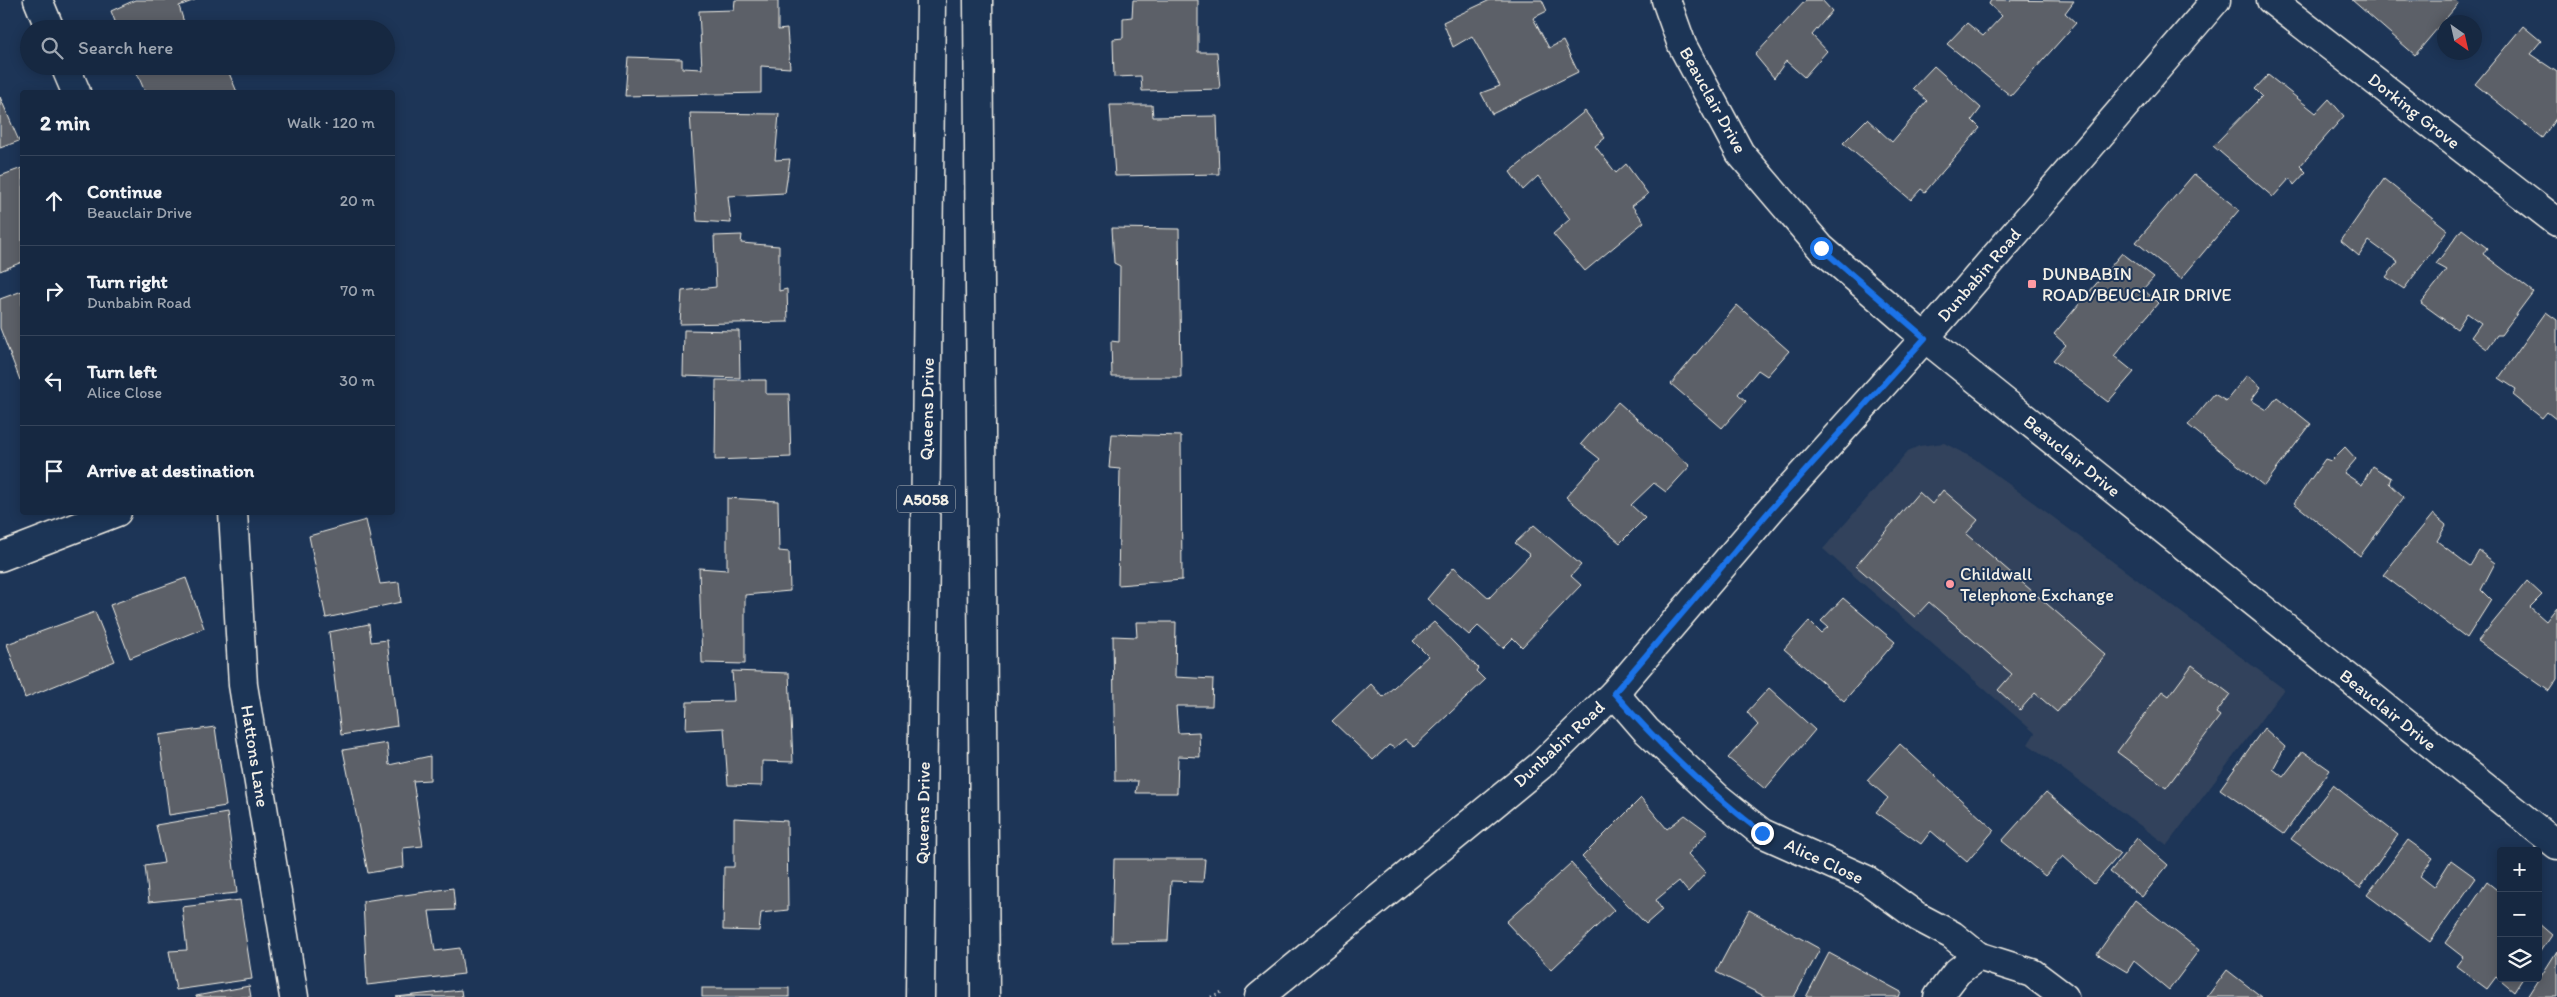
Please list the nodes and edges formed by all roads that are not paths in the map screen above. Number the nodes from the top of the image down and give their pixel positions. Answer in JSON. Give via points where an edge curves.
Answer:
{"nodes":[{"id":1,"x":38,"y":0,"type":"edge"},
{"id":2,"x":931,"y":0,"type":"edge"},
{"id":3,"x":978,"y":0,"type":"edge"},
{"id":4,"x":1666,"y":0,"type":"edge"},
{"id":5,"x":2216,"y":0,"type":"edge"},
{"id":6,"x":2271,"y":0,"type":"edge"},
{"id":7,"x":46,"y":20,"type":"edge"},
{"id":8,"x":69,"y":75,"type":"edge"},
{"id":9,"x":75,"y":90,"type":"edge"},
{"id":10,"x":2557,"y":222,"type":"edge"},
{"id":11,"x":1925,"y":338,"type":"junction"},
{"id":12,"x":109,"y":515,"type":"edge"},
{"id":13,"x":233,"y":515,"type":"edge"},
{"id":14,"x":0,"y":557,"type":"edge"},
{"id":15,"x":1614,"y":693,"type":"junction"},
{"id":16,"x":2557,"y":845,"type":"edge"},
{"id":17,"x":1978,"y":956,"type":"junction"},
{"id":18,"x":986,"y":996,"type":"edge"},
{"id":19,"x":294,"y":997,"type":"edge"},
{"id":20,"x":920,"y":997,"type":"edge"},
{"id":21,"x":1258,"y":997,"type":"edge"},
{"id":22,"x":1938,"y":997,"type":"edge"},
{"id":23,"x":2064,"y":997,"type":"edge"}],
"edges":[{"from":1,"to":7,"type":"main road"},
{"from":2,"to":20,"type":"main road","name":"Queens Drive","number":"A5058"},
{"from":3,"to":18,"type":"main road"},
{"from":4,"to":11,"type":"main road","name":"Beauclair Drive","via":[[1682,45],[1740,152],[1821,248]]},
{"from":5,"to":11,"type":"main road","name":"Dunbabin Road"},
{"from":6,"to":10,"type":"main road","name":"Dorking Grove"},
{"from":8,"to":9,"type":"main road"},
{"from":11,"to":15,"type":"main road","name":"Dunbabin Road","via":[[1772,508]]},
{"from":11,"to":16,"type":"main road","name":"Beauclair Drive"},
{"from":12,"to":14,"type":"main road"},
{"from":13,"to":19,"type":"main road","name":"Hattons Lane","via":[[243,685]]},
{"from":15,"to":17,"type":"main road","name":"Alice Close","via":[[1646,730],[1717,797],[1762,833],[1867,880],[1918,916],[1952,935]]},
{"from":15,"to":21,"type":"main road","name":"Dunbabin Road","via":[[1540,766]]},
{"from":17,"to":22,"type":"main road","via":[[1956,972]]},
{"from":17,"to":23,"type":"main road","name":"Alice Close","via":[[2032,973]]}]}
